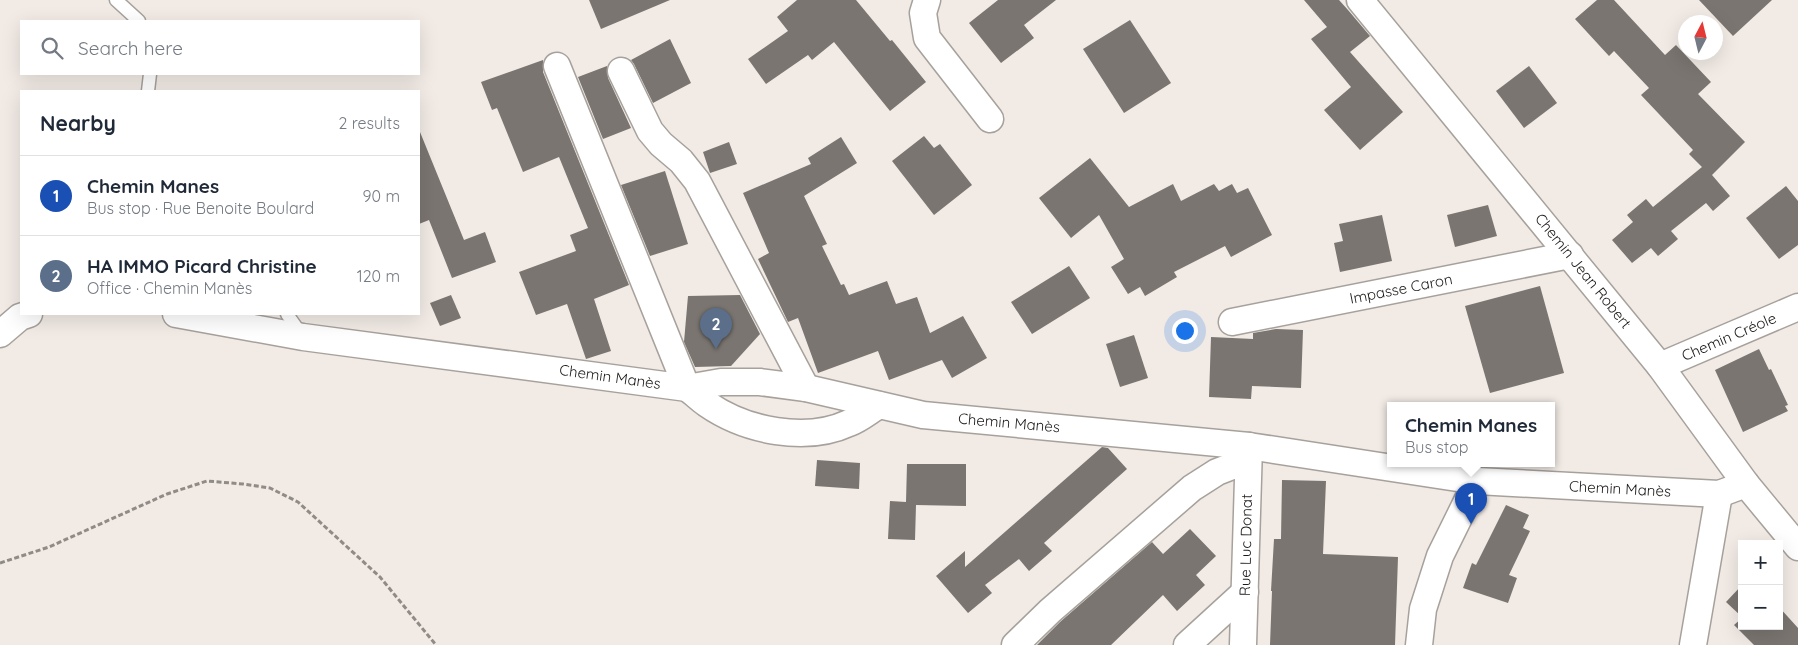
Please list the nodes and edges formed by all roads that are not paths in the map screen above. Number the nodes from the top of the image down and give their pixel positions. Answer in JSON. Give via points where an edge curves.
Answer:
{"nodes":[{"id":1,"x":116,"y":0,"type":"edge"},
{"id":2,"x":927,"y":0,"type":"edge"},
{"id":3,"x":1360,"y":0,"type":"edge"},
{"id":4,"x":138,"y":20,"type":"edge"},
{"id":5,"x":557,"y":66,"type":"dead end"},
{"id":6,"x":621,"y":71,"type":"dead end"},
{"id":7,"x":150,"y":75,"type":"edge"},
{"id":8,"x":148,"y":90,"type":"edge"},
{"id":9,"x":990,"y":119,"type":"dead end"},
{"id":10,"x":1570,"y":255,"type":"junction"},
{"id":11,"x":1798,"y":308,"type":"edge"},
{"id":12,"x":26,"y":315,"type":"edge"},
{"id":13,"x":182,"y":315,"type":"edge"},
{"id":14,"x":288,"y":315,"type":"edge"},
{"id":15,"x":1232,"y":322,"type":"dead end"},
{"id":16,"x":0,"y":334,"type":"edge"},
{"id":17,"x":303,"y":337,"type":"junction"},
{"id":18,"x":1660,"y":366,"type":"junction"},
{"id":19,"x":687,"y":388,"type":"junction"},
{"id":20,"x":806,"y":388,"type":"junction"},
{"id":21,"x":879,"y":405,"type":"junction"},
{"id":22,"x":1248,"y":453,"type":"junction"},
{"id":23,"x":1477,"y":481,"type":"junction"},
{"id":24,"x":1746,"y":484,"type":"junction"},
{"id":25,"x":1719,"y":494,"type":"junction"},
{"id":26,"x":1798,"y":547,"type":"edge"},
{"id":27,"x":1245,"y":592,"type":"junction"},
{"id":28,"x":1015,"y":645,"type":"edge"},
{"id":29,"x":1186,"y":645,"type":"edge"},
{"id":30,"x":1243,"y":645,"type":"edge"},
{"id":31,"x":1419,"y":645,"type":"edge"},
{"id":32,"x":1693,"y":645,"type":"edge"}],
"edges":[{"from":1,"to":4,"type":"lane"},
{"from":2,"to":9,"type":"street","via":[[923,13],[927,38]]},
{"from":3,"to":10,"type":"street","name":"Chemin Jean Robert"},
{"from":5,"to":19,"type":"street"},
{"from":6,"to":20,"type":"street","via":[[650,131],[697,181]]},
{"from":7,"to":8,"type":"lane"},
{"from":10,"to":15,"type":"street","name":"Impasse Caron"},
{"from":10,"to":18,"type":"street","name":"Chemin Jean Robert"},
{"from":11,"to":18,"type":"street","name":"Chemin Créole"},
{"from":12,"to":16,"type":"street"},
{"from":13,"to":17,"type":"street","name":"Chemin Manès"},
{"from":14,"to":17,"type":"lane"},
{"from":17,"to":19,"type":"street","name":"Chemin Manès"},
{"from":18,"to":24,"type":"street","name":"Chemin Jean Robert"},
{"from":19,"to":20,"type":"street","name":"Chemin Manès","via":[[721,382],[760,382]]},
{"from":19,"to":21,"type":"street","via":[[725,414],[780,433],[826,431],[850,423]]},
{"from":20,"to":21,"type":"street","name":"Chemin Manès"},
{"from":21,"to":22,"type":"street","name":"Chemin Manès","via":[[923,415]]},
{"from":22,"to":23,"type":"street","name":"Chemin Manès"},
{"from":22,"to":27,"type":"street","name":"Rue Luc Donat"},
{"from":22,"to":28,"type":"street","via":[[1192,488]]},
{"from":23,"to":25,"type":"street","name":"Chemin Manès"},
{"from":23,"to":31,"type":"street","via":[[1440,556],[1423,610]]},
{"from":24,"to":25,"type":"street","name":"Chemin Manès"},
{"from":24,"to":26,"type":"street","name":"Chemin Jean Robert"},
{"from":25,"to":32,"type":"street"},
{"from":27,"to":29,"type":"street"},
{"from":27,"to":30,"type":"street","name":"Rue Luc Donat"}]}
